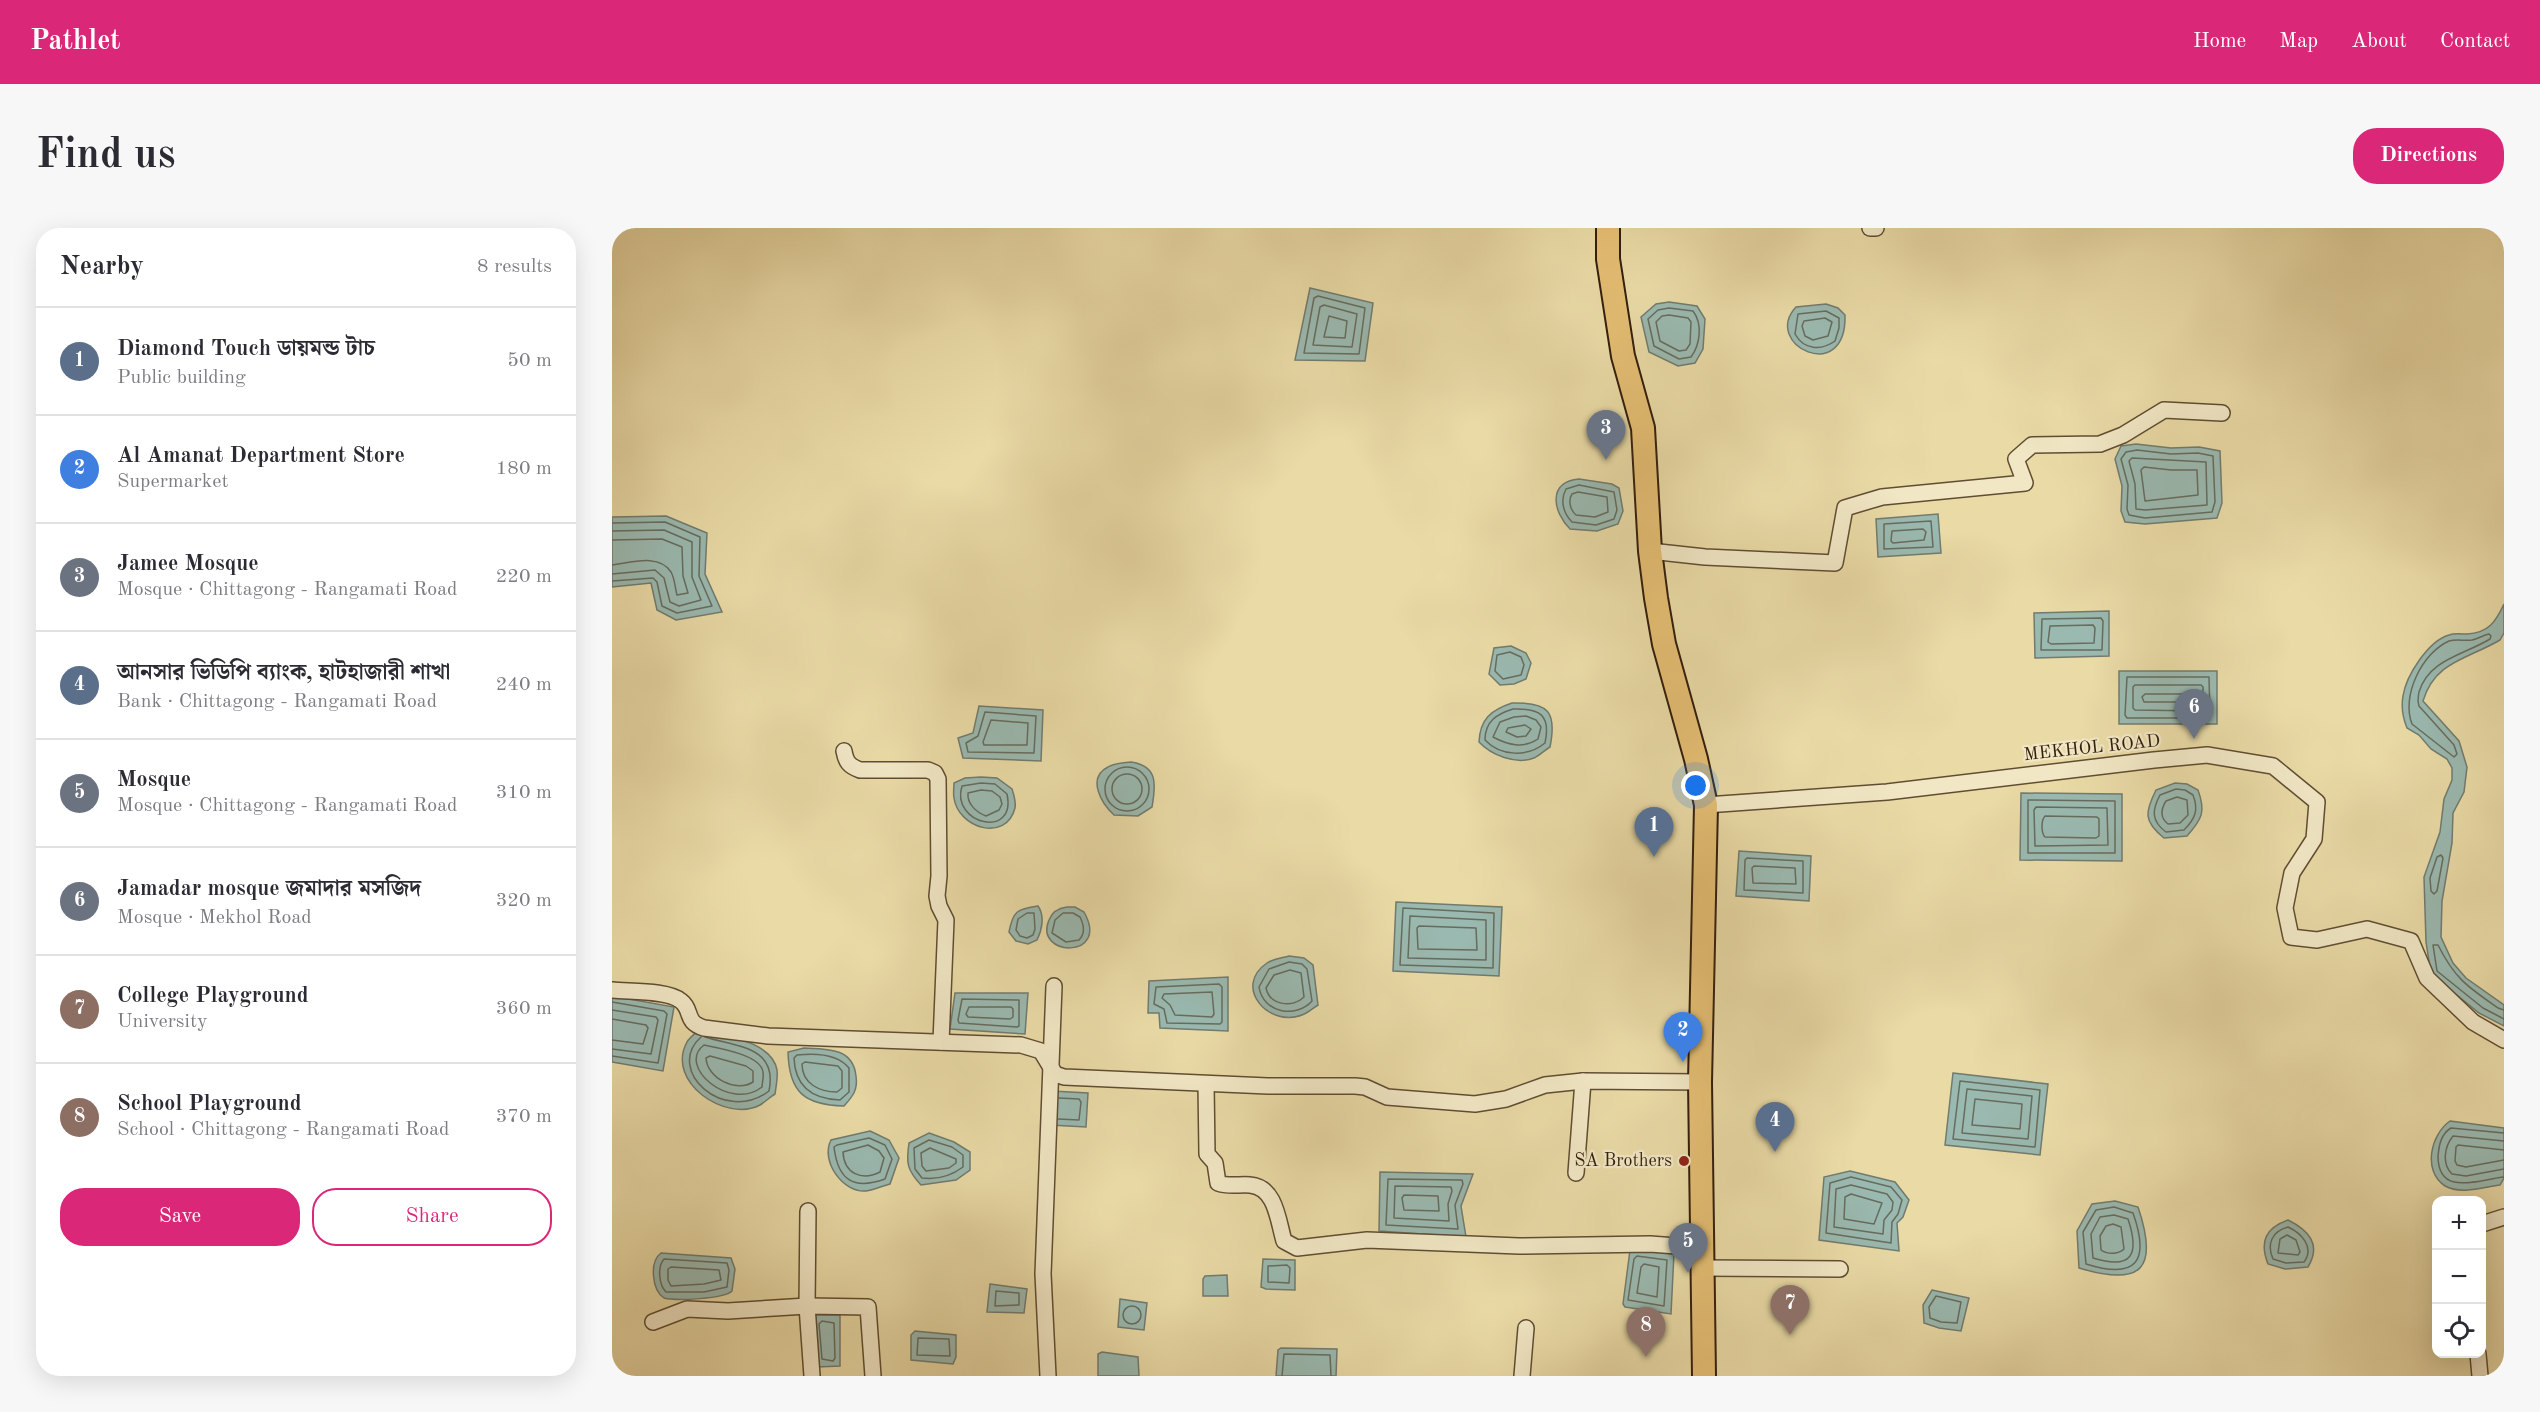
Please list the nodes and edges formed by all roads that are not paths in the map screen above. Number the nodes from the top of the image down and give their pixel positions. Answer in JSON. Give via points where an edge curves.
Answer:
{"nodes":[{"id":1,"x":1608,"y":228,"type":"edge"},
{"id":2,"x":1870,"y":228,"type":"edge"},
{"id":3,"x":1876,"y":228,"type":"edge"},
{"id":4,"x":2222,"y":413,"type":"dead end"},
{"id":5,"x":1650,"y":550,"type":"junction"},
{"id":6,"x":844,"y":751,"type":"dead end"},
{"id":7,"x":1706,"y":805,"type":"junction"},
{"id":8,"x":1054,"y":986,"type":"dead end"},
{"id":9,"x":612,"y":990,"type":"edge"},
{"id":10,"x":2504,"y":1040,"type":"edge"},
{"id":11,"x":941,"y":1042,"type":"junction"},
{"id":12,"x":1049,"y":1068,"type":"junction"},
{"id":13,"x":1583,"y":1081,"type":"junction"},
{"id":14,"x":1700,"y":1082,"type":"junction"},
{"id":15,"x":1206,"y":1084,"type":"junction"},
{"id":16,"x":1576,"y":1173,"type":"dead end"},
{"id":17,"x":808,"y":1211,"type":"dead end"},
{"id":18,"x":2504,"y":1217,"type":"edge"},
{"id":19,"x":2486,"y":1222,"type":"edge"},
{"id":20,"x":1704,"y":1258,"type":"junction"},
{"id":21,"x":1840,"y":1269,"type":"dead end"},
{"id":22,"x":807,"y":1306,"type":"junction"},
{"id":23,"x":653,"y":1322,"type":"dead end"},
{"id":24,"x":1526,"y":1328,"type":"dead end"},
{"id":25,"x":2478,"y":1358,"type":"edge"},
{"id":26,"x":812,"y":1376,"type":"edge"},
{"id":27,"x":873,"y":1376,"type":"edge"},
{"id":28,"x":1048,"y":1376,"type":"edge"},
{"id":29,"x":1522,"y":1376,"type":"edge"},
{"id":30,"x":1704,"y":1376,"type":"edge"},
{"id":31,"x":2480,"y":1376,"type":"edge"}],
"edges":[{"from":1,"to":5,"type":"highway","via":[[1608,259],[1623,356],[1643,428]]},
{"from":2,"to":3,"type":"street"},
{"from":4,"to":5,"type":"street","via":[[2164,410],[2100,444],[2032,445],[2016,459],[2025,483],[1882,497],[1845,508],[1835,563],[1705,557]]},
{"from":5,"to":7,"type":"highway","via":[[1664,644]]},
{"from":6,"to":11,"type":"street","via":[[846,761],[860,770],[928,770],[938,779],[937,896],[946,920]]},
{"from":7,"to":10,"type":"street","name":"MEKHOL ROAD","via":[[1887,792],[2207,755],[2273,766],[2317,802],[2314,839],[2292,873],[2285,908],[2291,937],[2317,940],[2367,930],[2411,941],[2427,978],[2473,1022]]},
{"from":7,"to":14,"type":"highway"},
{"from":8,"to":12,"type":"street"},
{"from":9,"to":11,"type":"street","via":[[667,994],[684,1002],[689,1019],[704,1028],[768,1036]]},
{"from":11,"to":12,"type":"street","via":[[1030,1047],[1041,1052]]},
{"from":12,"to":15,"type":"street","via":[[1064,1077]]},
{"from":12,"to":28,"type":"street","via":[[1043,1274]]},
{"from":13,"to":14,"type":"street"},
{"from":13,"to":15,"type":"street","via":[[1545,1085],[1506,1099],[1475,1104],[1387,1097],[1355,1086]]},
{"from":13,"to":16,"type":"street"},
{"from":14,"to":20,"type":"highway"},
{"from":15,"to":20,"type":"street","via":[[1207,1154],[1215,1163],[1218,1183],[1264,1189],[1273,1203],[1284,1241],[1297,1248],[1367,1239],[1519,1246],[1650,1244]]},
{"from":17,"to":22,"type":"street"},
{"from":18,"to":19,"type":"street"},
{"from":20,"to":21,"type":"street"},
{"from":20,"to":30,"type":"highway"},
{"from":22,"to":23,"type":"street","via":[[728,1311],[687,1309]]},
{"from":22,"to":26,"type":"street"},
{"from":22,"to":27,"type":"street","via":[[868,1307]]},
{"from":24,"to":29,"type":"street"},
{"from":25,"to":31,"type":"street"}]}
